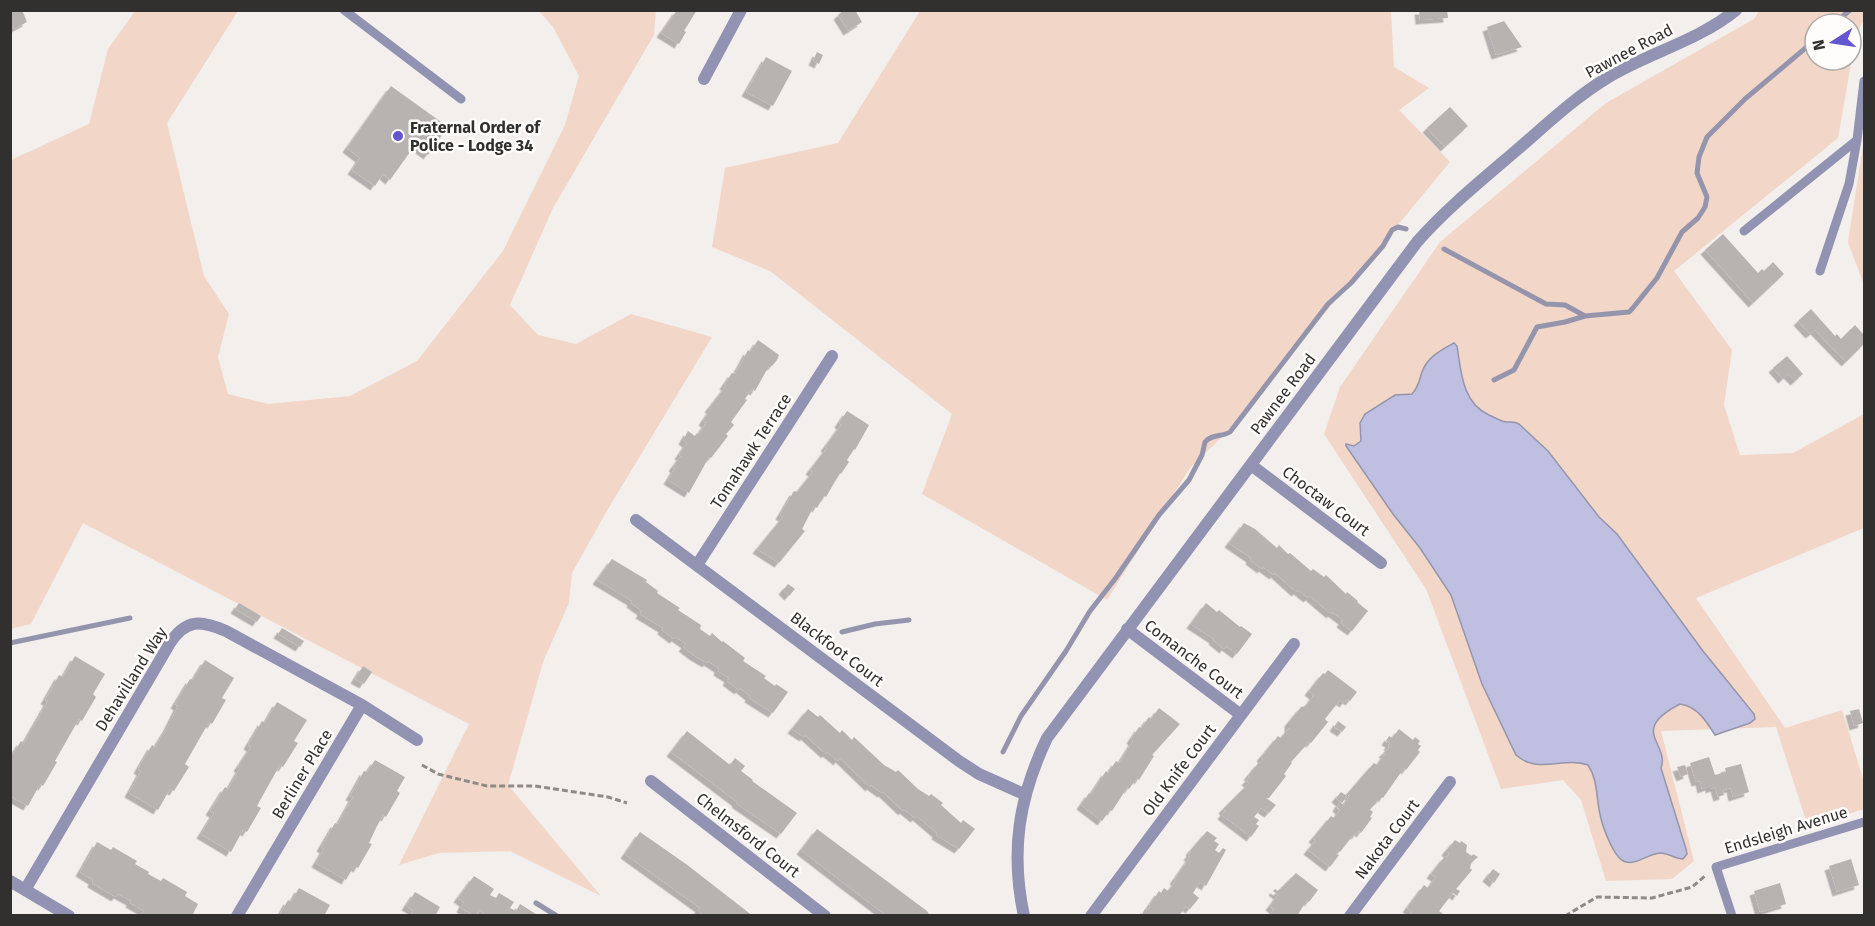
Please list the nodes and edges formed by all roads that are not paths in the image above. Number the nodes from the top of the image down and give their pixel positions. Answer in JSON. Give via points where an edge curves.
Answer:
{"nodes":[{"id":1,"x":344,"y":10,"type":"edge"},
{"id":2,"x":741,"y":10,"type":"edge"},
{"id":3,"x":1736,"y":10,"type":"edge"},
{"id":4,"x":704,"y":79,"type":"dead end"},
{"id":5,"x":1864,"y":81,"type":"edge"},
{"id":6,"x":461,"y":99,"type":"dead end"},
{"id":7,"x":1857,"y":140,"type":"junction"},
{"id":8,"x":1744,"y":231,"type":"dead end"},
{"id":9,"x":1820,"y":271,"type":"dead end"},
{"id":10,"x":832,"y":356,"type":"dead end"},
{"id":11,"x":1251,"y":465,"type":"junction"},
{"id":12,"x":636,"y":520,"type":"dead end"},
{"id":13,"x":1381,"y":563,"type":"dead end"},
{"id":14,"x":697,"y":565,"type":"junction"},
{"id":15,"x":1127,"y":629,"type":"junction"},
{"id":16,"x":1294,"y":644,"type":"dead end"},
{"id":17,"x":362,"y":705,"type":"junction"},
{"id":18,"x":1240,"y":715,"type":"junction"},
{"id":19,"x":417,"y":740,"type":"dead end"},
{"id":20,"x":651,"y":781,"type":"dead end"},
{"id":21,"x":1450,"y":782,"type":"dead end"},
{"id":22,"x":1024,"y":794,"type":"junction"},
{"id":23,"x":1864,"y":822,"type":"edge"},
{"id":24,"x":10,"y":881,"type":"edge"},
{"id":25,"x":25,"y":890,"type":"junction"},
{"id":26,"x":69,"y":915,"type":"edge"},
{"id":27,"x":237,"y":915,"type":"edge"},
{"id":28,"x":825,"y":915,"type":"edge"},
{"id":29,"x":1024,"y":915,"type":"edge"},
{"id":30,"x":1090,"y":915,"type":"edge"},
{"id":31,"x":1350,"y":915,"type":"edge"},
{"id":32,"x":1732,"y":915,"type":"edge"}],
"edges":[{"from":1,"to":6,"type":"lane"},
{"from":2,"to":4,"type":"street"},
{"from":3,"to":11,"type":"street","name":"Pawnee Road","via":[[1711,27],[1591,88],[1447,211],[1418,242]]},
{"from":5,"to":7,"type":"lane"},
{"from":7,"to":8,"type":"lane"},
{"from":7,"to":9,"type":"lane","via":[[1849,184]]},
{"from":10,"to":14,"type":"street","name":"Tomahawk Terrace"},
{"from":11,"to":13,"type":"street","name":"Choctaw Court"},
{"from":11,"to":15,"type":"street","name":"Pawnee Road"},
{"from":12,"to":14,"type":"street","name":"Blackfoot Court"},
{"from":14,"to":22,"type":"street","name":"Blackfoot Court","via":[[959,760],[979,774]]},
{"from":15,"to":18,"type":"street","name":"Comanche Court"},
{"from":15,"to":22,"type":"street","name":"Pawnee Road","via":[[1047,738]]},
{"from":16,"to":18,"type":"street","name":"Old Knife Court"},
{"from":17,"to":19,"type":"street"},
{"from":17,"to":25,"type":"street","name":"Dehavilland Way","via":[[219,628],[188,625],[178,631]]},
{"from":17,"to":27,"type":"street","name":"Berliner Place"},
{"from":18,"to":30,"type":"street","name":"Old Knife Court"},
{"from":20,"to":28,"type":"street","name":"Chelmsford Court"},
{"from":21,"to":31,"type":"street","name":"Nakota Court"},
{"from":22,"to":29,"type":"street","name":"Pawnee Road","via":[[1018,846]]},
{"from":23,"to":32,"type":"lane","name":"Endsleigh Avenue","via":[[1716,867]]},
{"from":24,"to":25,"type":"street"},
{"from":25,"to":26,"type":"street"}]}
